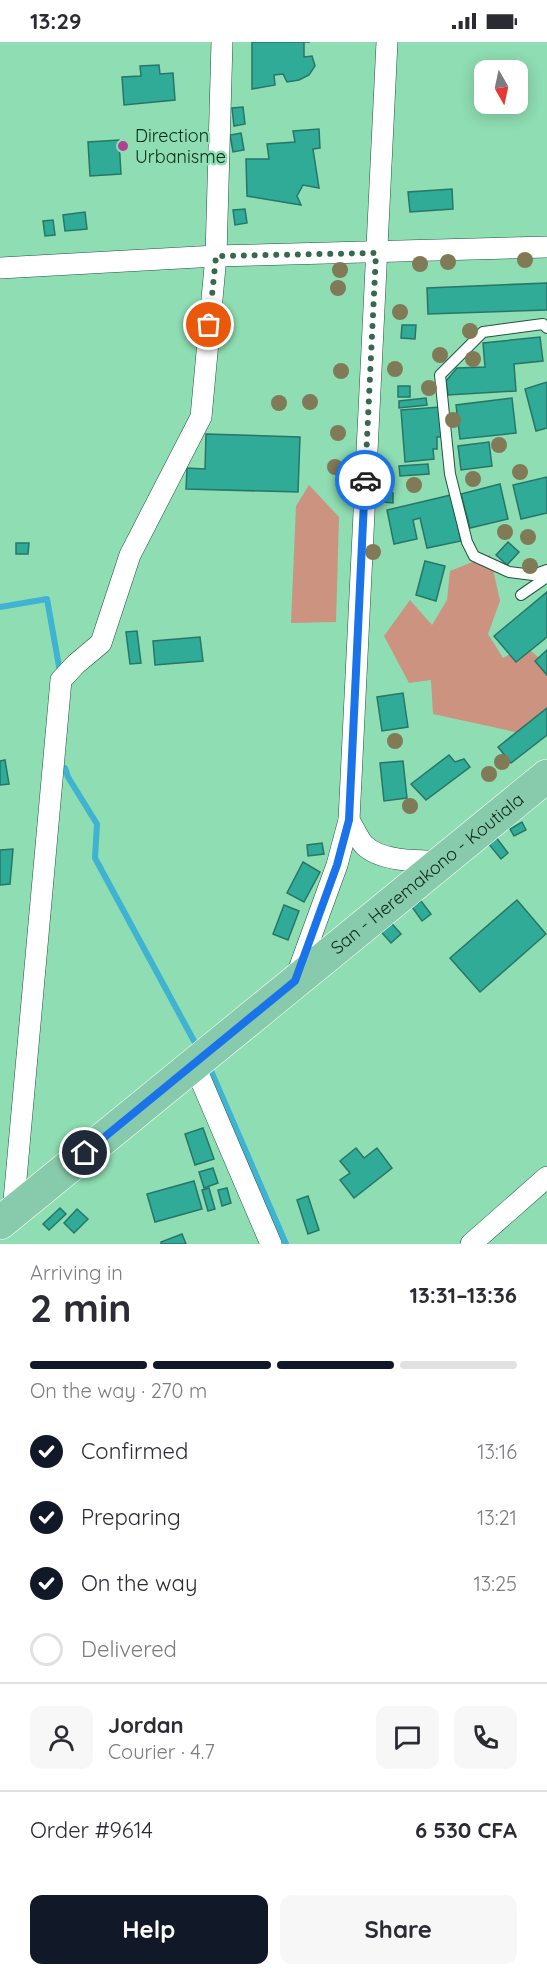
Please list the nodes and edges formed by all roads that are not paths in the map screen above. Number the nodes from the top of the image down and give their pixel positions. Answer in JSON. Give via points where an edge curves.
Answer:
{"nodes":[{"id":1,"x":222,"y":42,"type":"edge"},
{"id":2,"x":387,"y":42,"type":"edge"},
{"id":3,"x":547,"y":247,"type":"edge"},
{"id":4,"x":376,"y":253,"type":"junction"},
{"id":5,"x":216,"y":256,"type":"junction"},
{"id":6,"x":0,"y":268,"type":"edge"},
{"id":7,"x":547,"y":328,"type":"edge"},
{"id":8,"x":547,"y":570,"type":"edge"},
{"id":9,"x":547,"y":577,"type":"edge"},
{"id":10,"x":521,"y":595,"type":"dead end"},
{"id":11,"x":547,"y":776,"type":"edge"},
{"id":12,"x":349,"y":820,"type":"junction"},
{"id":13,"x":442,"y":861,"type":"junction"},
{"id":14,"x":295,"y":981,"type":"junction"},
{"id":15,"x":194,"y":1064,"type":"junction"},
{"id":16,"x":547,"y":1177,"type":"edge"},
{"id":17,"x":7,"y":1218,"type":"edge"},
{"id":18,"x":271,"y":1244,"type":"edge"},
{"id":19,"x":471,"y":1244,"type":"edge"}],
"edges":[{"from":1,"to":5,"type":"street"},
{"from":2,"to":4,"type":"street"},
{"from":3,"to":4,"type":"street"},
{"from":4,"to":5,"type":"street"},
{"from":4,"to":12,"type":"street"},
{"from":5,"to":6,"type":"street"},
{"from":5,"to":17,"type":"street","via":[[201,417],[130,555],[101,643],[61,680]]},
{"from":7,"to":8,"type":"lane","via":[[543,324],[483,332],[440,375],[450,474],[474,556],[509,572],[533,575]]},
{"from":9,"to":10,"type":"lane"},
{"from":11,"to":13,"type":"main road","name":"San - Heremakono - Koutiala"},
{"from":12,"to":13,"type":"street","via":[[364,845],[378,852],[400,860]]},
{"from":12,"to":14,"type":"street"},
{"from":13,"to":14,"type":"main road","name":"San - Heremakono - Koutiala"},
{"from":14,"to":15,"type":"main road","name":"San - Heremakono - Koutiala"},
{"from":15,"to":17,"type":"main road","name":"San - Heremakono - Koutiala"},
{"from":15,"to":18,"type":"street"},
{"from":16,"to":19,"type":"street"}]}
